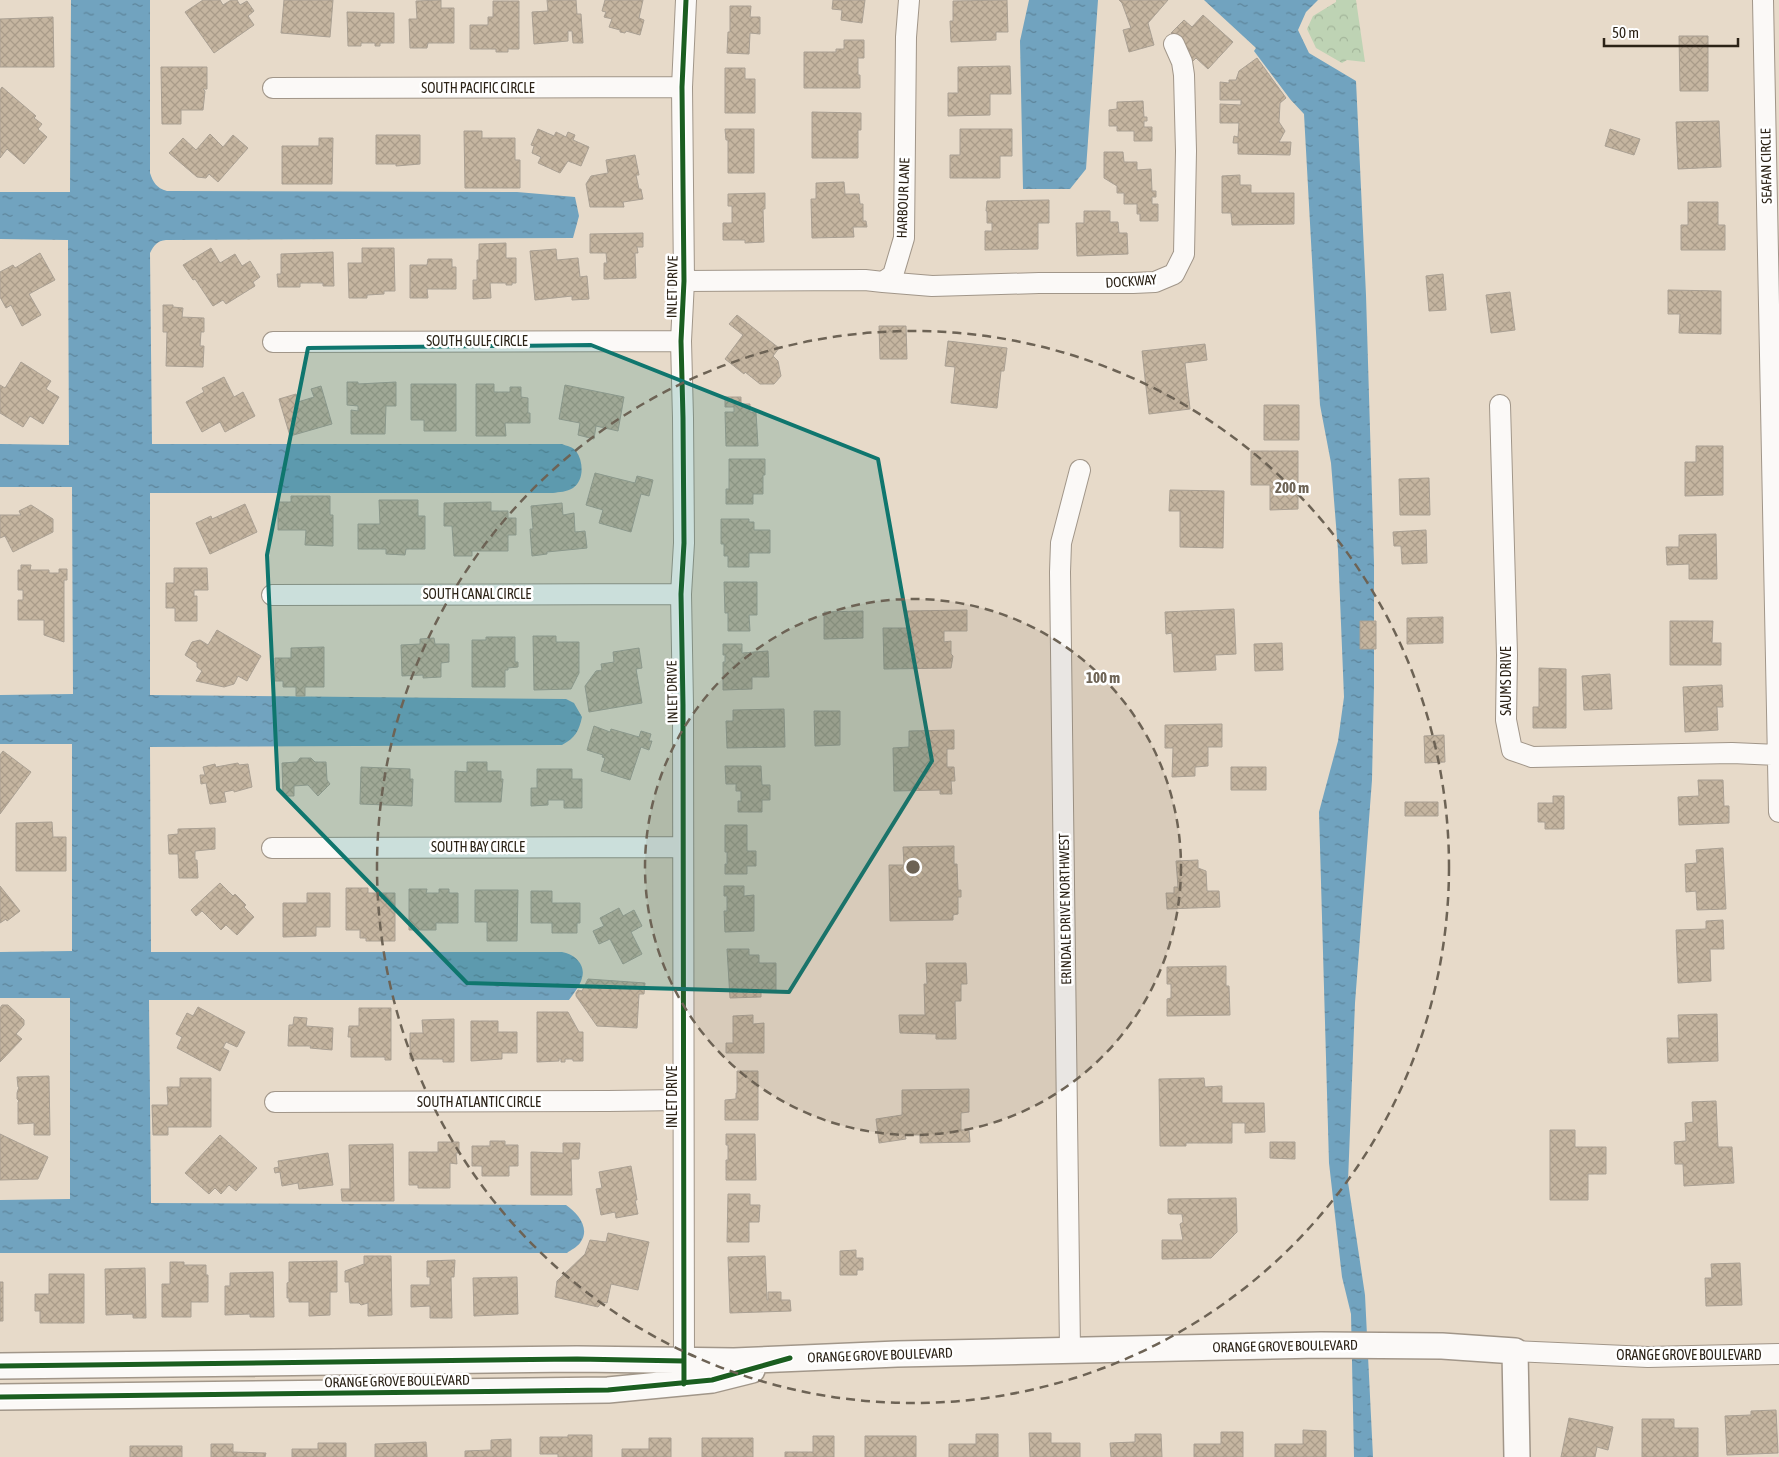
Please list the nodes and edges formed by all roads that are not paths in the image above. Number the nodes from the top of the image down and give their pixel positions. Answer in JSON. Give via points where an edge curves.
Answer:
{"nodes":[{"id":1,"x":686,"y":0,"type":"edge"},
{"id":2,"x":909,"y":0,"type":"edge"},
{"id":3,"x":1763,"y":0,"type":"edge"},
{"id":4,"x":1174,"y":44,"type":"dead end"},
{"id":5,"x":682,"y":87,"type":"junction"},
{"id":6,"x":273,"y":88,"type":"dead end"},
{"id":7,"x":684,"y":281,"type":"junction"},
{"id":8,"x":883,"y":282,"type":"junction"},
{"id":9,"x":681,"y":341,"type":"junction"},
{"id":10,"x":272,"y":342,"type":"dead end"},
{"id":11,"x":1500,"y":405,"type":"dead end"},
{"id":12,"x":1080,"y":470,"type":"dead end"},
{"id":13,"x":681,"y":594,"type":"junction"},
{"id":14,"x":272,"y":595,"type":"dead end"},
{"id":15,"x":1778,"y":755,"type":"edge"},
{"id":16,"x":1779,"y":812,"type":"edge"},
{"id":17,"x":272,"y":848,"type":"dead end"},
{"id":18,"x":683,"y":848,"type":"junction"},
{"id":19,"x":683,"y":1100,"type":"junction"},
{"id":20,"x":274,"y":1102,"type":"dead end"},
{"id":21,"x":1070,"y":1350,"type":"junction"},
{"id":22,"x":1515,"y":1351,"type":"junction"},
{"id":23,"x":1779,"y":1354,"type":"edge"},
{"id":24,"x":105,"y":1365,"type":"junction"},
{"id":25,"x":0,"y":1366,"type":"edge"},
{"id":26,"x":684,"y":1372,"type":"junction"},
{"id":27,"x":105,"y":1396,"type":"junction"},
{"id":28,"x":0,"y":1397,"type":"edge"},
{"id":29,"x":1517,"y":1457,"type":"edge"}],
"edges":[{"from":1,"to":5,"type":"street","name":"INLET DRIVE"},
{"from":2,"to":8,"type":"street","name":"HARBOUR LANE","via":[[904,238],[893,275]]},
{"from":3,"to":15,"type":"street","name":"SEAFAN CIRCLE"},
{"from":4,"to":8,"type":"street","name":"DOCKWAY","via":[[1184,75],[1186,151],[1184,254],[1174,274],[1155,282],[1133,283],[932,286]]},
{"from":5,"to":6,"type":"street","name":"SOUTH PACIFIC CIRCLE"},
{"from":5,"to":7,"type":"street","name":"INLET DRIVE"},
{"from":7,"to":8,"type":"street"},
{"from":7,"to":9,"type":"street","name":"INLET DRIVE"},
{"from":9,"to":10,"type":"street","name":"SOUTH GULF CIRCLE"},
{"from":9,"to":13,"type":"street","name":"INLET DRIVE","via":[[684,514]]},
{"from":11,"to":15,"type":"street","name":"SAUMS DRIVE","via":[[1506,720],[1512,750],[1532,758],[1732,753]]},
{"from":12,"to":21,"type":"street","name":"ERINDALE DRIVE NORTHWEST","via":[[1061,543],[1060,572]]},
{"from":13,"to":14,"type":"street","name":"SOUTH CANAL CIRCLE"},
{"from":13,"to":18,"type":"street","name":"INLET DRIVE"},
{"from":15,"to":16,"type":"street","name":"SEAFAN CIRCLE"},
{"from":17,"to":18,"type":"street","name":"SOUTH BAY CIRCLE"},
{"from":18,"to":19,"type":"street","name":"INLET DRIVE"},
{"from":19,"to":20,"type":"street","name":"SOUTH ATLANTIC CIRCLE"},
{"from":19,"to":26,"type":"street","name":"INLET DRIVE"},
{"from":21,"to":22,"type":"street","name":"ORANGE GROVE BOULEVARD","via":[[1321,1345],[1442,1346]]},
{"from":21,"to":26,"type":"street","name":"ORANGE GROVE BOULEVARD","via":[[790,1358]]},
{"from":22,"to":23,"type":"street","name":"ORANGE GROVE BOULEVARD","via":[[1648,1357]]},
{"from":22,"to":29,"type":"street"},
{"from":24,"to":25,"type":"street","name":"ORANGE GROVE BOULEVARD"},
{"from":24,"to":26,"type":"street","name":"ORANGE GROVE BOULEVARD","via":[[577,1359]]},
{"from":24,"to":27,"type":"street"},
{"from":26,"to":27,"type":"street","name":"ORANGE GROVE BOULEVARD","via":[[608,1390]]},
{"from":27,"to":28,"type":"street","name":"ORANGE GROVE BOULEVARD"}]}
